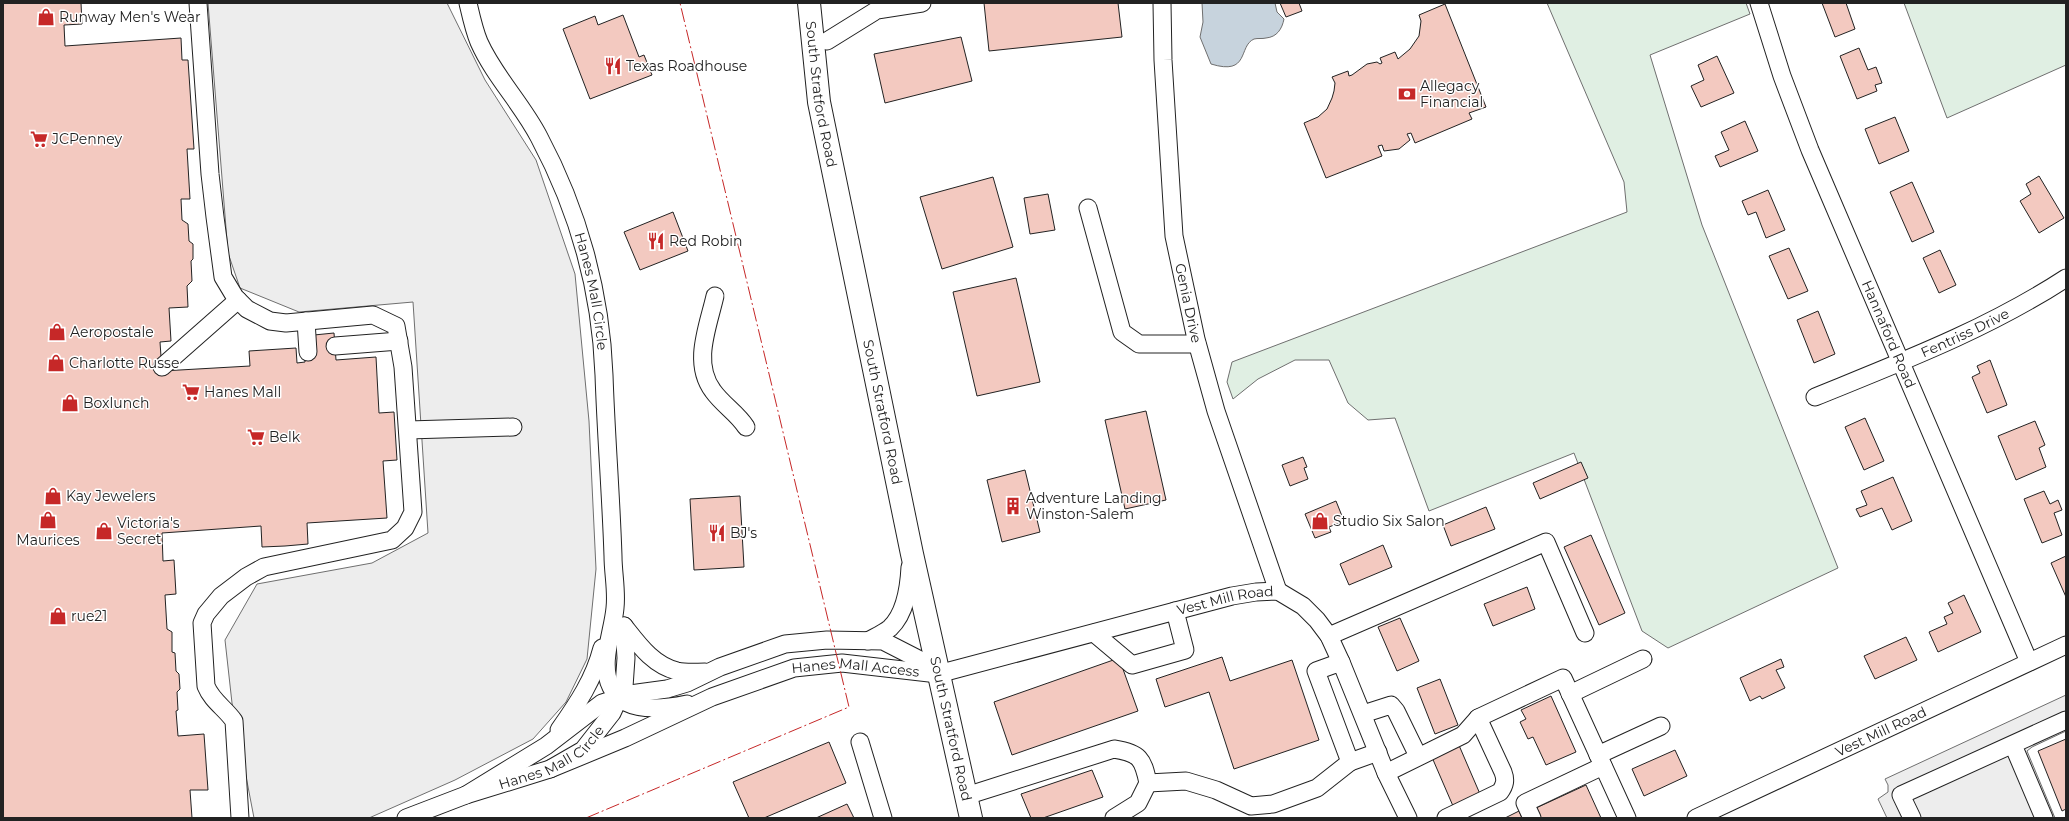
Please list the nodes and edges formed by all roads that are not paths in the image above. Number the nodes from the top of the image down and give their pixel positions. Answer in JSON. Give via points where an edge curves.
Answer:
{"nodes":[{"id":1,"x":198,"y":3,"type":"edge"},
{"id":2,"x":468,"y":3,"type":"edge"},
{"id":3,"x":809,"y":3,"type":"edge"},
{"id":4,"x":922,"y":3,"type":"edge"},
{"id":5,"x":1162,"y":3,"type":"edge"},
{"id":6,"x":1759,"y":3,"type":"edge"},
{"id":7,"x":827,"y":41,"type":"dead end"},
{"id":8,"x":1088,"y":208,"type":"dead end"},
{"id":9,"x":2066,"y":278,"type":"edge"},
{"id":10,"x":715,"y":296,"type":"dead end"},
{"id":11,"x":238,"y":300,"type":"junction"},
{"id":12,"x":306,"y":321,"type":"junction"},
{"id":13,"x":399,"y":341,"type":"junction"},
{"id":14,"x":1197,"y":344,"type":"junction"},
{"id":15,"x":335,"y":346,"type":"dead end"},
{"id":16,"x":308,"y":352,"type":"dead end"},
{"id":17,"x":1901,"y":362,"type":"junction"},
{"id":18,"x":162,"y":367,"type":"dead end"},
{"id":19,"x":1815,"y":397,"type":"dead end"},
{"id":20,"x":513,"y":426,"type":"dead end"},
{"id":21,"x":746,"y":427,"type":"dead end"},
{"id":22,"x":408,"y":430,"type":"junction"},
{"id":23,"x":912,"y":554,"type":"junction"},
{"id":24,"x":1278,"y":591,"type":"junction"},
{"id":25,"x":615,"y":608,"type":"junction"},
{"id":26,"x":1175,"y":611,"type":"junction"},
{"id":27,"x":624,"y":626,"type":"junction"},
{"id":28,"x":1094,"y":633,"type":"junction"},
{"id":29,"x":1585,"y":633,"type":"dead end"},
{"id":30,"x":1329,"y":636,"type":"junction"},
{"id":31,"x":868,"y":641,"type":"junction"},
{"id":32,"x":2066,"y":645,"type":"edge"},
{"id":33,"x":1643,"y":659,"type":"dead end"},
{"id":34,"x":1341,"y":662,"type":"junction"},
{"id":35,"x":2030,"y":662,"type":"junction"},
{"id":36,"x":708,"y":672,"type":"junction"},
{"id":37,"x":938,"y":674,"type":"junction"},
{"id":38,"x":1570,"y":694,"type":"junction"},
{"id":39,"x":618,"y":697,"type":"junction"},
{"id":40,"x":712,"y":697,"type":"junction"},
{"id":41,"x":1363,"y":714,"type":"junction"},
{"id":42,"x":1478,"y":718,"type":"junction"},
{"id":43,"x":2066,"y":720,"type":"edge"},
{"id":44,"x":1661,"y":726,"type":"dead end"},
{"id":45,"x":860,"y":742,"type":"dead end"},
{"id":46,"x":2013,"y":744,"type":"junction"},
{"id":47,"x":546,"y":746,"type":"junction"},
{"id":48,"x":1378,"y":752,"type":"junction"},
{"id":49,"x":1418,"y":756,"type":"junction"},
{"id":50,"x":1601,"y":761,"type":"junction"},
{"id":51,"x":1350,"y":762,"type":"junction"},
{"id":52,"x":550,"y":769,"type":"junction"},
{"id":53,"x":1386,"y":772,"type":"junction"},
{"id":54,"x":1148,"y":783,"type":"junction"},
{"id":55,"x":466,"y":794,"type":"junction"},
{"id":56,"x":966,"y":796,"type":"junction"},
{"id":57,"x":1528,"y":811,"type":"edge"},
{"id":58,"x":240,"y":818,"type":"edge"},
{"id":59,"x":406,"y":818,"type":"edge"},
{"id":60,"x":883,"y":818,"type":"edge"},
{"id":61,"x":971,"y":818,"type":"edge"},
{"id":62,"x":1114,"y":818,"type":"edge"},
{"id":63,"x":1408,"y":818,"type":"edge"},
{"id":64,"x":1446,"y":818,"type":"edge"},
{"id":65,"x":1627,"y":818,"type":"edge"},
{"id":66,"x":1696,"y":818,"type":"edge"},
{"id":67,"x":1912,"y":818,"type":"edge"},
{"id":68,"x":2044,"y":818,"type":"edge"}],
"edges":[{"from":1,"to":11,"type":"street","via":[[214,217],[223,277]]},
{"from":2,"to":25,"type":"street","name":"Hanes Mall Circle","via":[[479,42],[535,129],[559,177],[572,209],[590,270],[603,355]]},
{"from":3,"to":23,"type":"main road","name":"South Stratford Road","via":[[819,102]]},
{"from":4,"to":7,"type":"street","via":[[877,10]]},
{"from":5,"to":14,"type":"street","name":"Genia Drive","via":[[1174,236]]},
{"from":6,"to":17,"type":"street","name":"Hannaford Road","via":[[1782,76],[1810,150]]},
{"from":8,"to":14,"type":"street","via":[[1122,332],[1139,344]]},
{"from":9,"to":17,"type":"street","name":"Fentriss Drive","via":[[1993,321]]},
{"from":10,"to":21,"type":"street","via":[[701,354],[705,375],[712,391],[740,417]]},
{"from":11,"to":12,"type":"street","via":[[246,309],[270,321]]},
{"from":11,"to":18,"type":"street"},
{"from":12,"to":13,"type":"street","via":[[373,315],[396,326]]},
{"from":12,"to":16,"type":"street"},
{"from":13,"to":15,"type":"street"},
{"from":13,"to":22,"type":"street"},
{"from":14,"to":24,"type":"street","name":"Genia Drive","via":[[1216,411]]},
{"from":17,"to":19,"type":"street","name":"Fentriss Drive"},
{"from":17,"to":35,"type":"street","name":"Hannaford Road"},
{"from":20,"to":22,"type":"street"},
{"from":22,"to":58,"type":"street","via":[[413,512],[405,528],[392,540],[264,567],[229,589],[213,604],[204,618],[202,623],[206,686],[210,695],[234,721]]},
{"from":23,"to":31,"type":"street","via":[[908,590],[899,614],[890,628]]},
{"from":23,"to":37,"type":"main road","name":"South Stratford Road"},
{"from":24,"to":26,"type":"street","name":"Vest Mill Road","via":[[1232,596]]},
{"from":24,"to":30,"type":"street","name":"Vest Mill Road","via":[[1310,613]]},
{"from":25,"to":27,"type":"street","name":"Hanes Mall Circle"},
{"from":25,"to":39,"type":"street","name":"Hanes Mall Circle","via":[[607,661],[611,688]]},
{"from":25,"to":47,"type":"street","name":"Hanes Mall Circle","via":[[586,691]]},
{"from":26,"to":28,"type":"street","name":"Vest Mill Road"},
{"from":26,"to":28,"type":"street","via":[[1185,650],[1132,665]]},
{"from":27,"to":36,"type":"street","name":"Hanes Mall Circle","via":[[642,650],[658,664],[678,671]]},
{"from":27,"to":39,"type":"street","name":"Hanes Mall Circle","via":[[624,687]]},
{"from":28,"to":37,"type":"street","name":"Vest Mill Road"},
{"from":29,"to":30,"type":"street","via":[[1546,542]]},
{"from":30,"to":34,"type":"street","name":"Vest Mill Road"},
{"from":31,"to":36,"type":"street","name":"Hanes Mall Access","via":[[827,640],[785,644]]},
{"from":31,"to":37,"type":"street","name":"Hanes Mall Access","via":[[883,641],[926,663]]},
{"from":32,"to":35,"type":"street","name":"Vest Mill Road"},
{"from":33,"to":38,"type":"street"},
{"from":34,"to":41,"type":"street","name":"Vest Mill Road"},
{"from":34,"to":51,"type":"street","via":[[1316,671]]},
{"from":35,"to":66,"type":"street","name":"Vest Mill Road"},
{"from":36,"to":39,"type":"street","name":"Hanes Mall Access","via":[[667,689]]},
{"from":37,"to":40,"type":"street","name":"Hanes Mall Access","via":[[842,663],[818,664],[794,668]]},
{"from":37,"to":56,"type":"main road","name":"South Stratford Road"},
{"from":38,"to":42,"type":"street","via":[[1563,678]]},
{"from":38,"to":50,"type":"street"},
{"from":39,"to":40,"type":"street","via":[[628,704],[653,708],[684,705]]},
{"from":39,"to":47,"type":"street","name":"Hanes Mall Circle","via":[[602,703]]},
{"from":39,"to":52,"type":"street","name":"Hanes Mall Circle","via":[[612,713],[583,750]]},
{"from":40,"to":52,"type":"street","name":"Hanes Mall Access","via":[[625,738]]},
{"from":41,"to":48,"type":"street","name":"Vest Mill Road"},
{"from":41,"to":49,"type":"street","via":[[1392,705]]},
{"from":42,"to":49,"type":"street","via":[[1463,735]]},
{"from":42,"to":64,"type":"street","via":[[1506,779],[1504,787],[1500,792]]},
{"from":43,"to":46,"type":"street"},
{"from":44,"to":50,"type":"street"},
{"from":45,"to":60,"type":"street"},
{"from":46,"to":67,"type":"street","via":[[1901,795]]},
{"from":46,"to":68,"type":"street"},
{"from":47,"to":55,"type":"street","name":"Hanes Mall Circle"},
{"from":48,"to":51,"type":"street"},
{"from":48,"to":53,"type":"street","name":"Vest Mill Road"},
{"from":49,"to":53,"type":"street"},
{"from":50,"to":57,"type":"street"},
{"from":50,"to":65,"type":"street"},
{"from":51,"to":54,"type":"street","via":[[1317,788],[1273,804],[1251,806],[1216,790],[1186,781]]},
{"from":52,"to":55,"type":"street","name":"Hanes Mall Circle"},
{"from":53,"to":63,"type":"street","name":"Vest Mill Road"},
{"from":54,"to":56,"type":"street","via":[[1144,764],[1130,752],[1114,749]]},
{"from":54,"to":62,"type":"street","via":[[1138,803]]},
{"from":55,"to":59,"type":"street","name":"Hanes Mall Circle"},
{"from":56,"to":61,"type":"main road","name":"South Stratford Road"}]}
